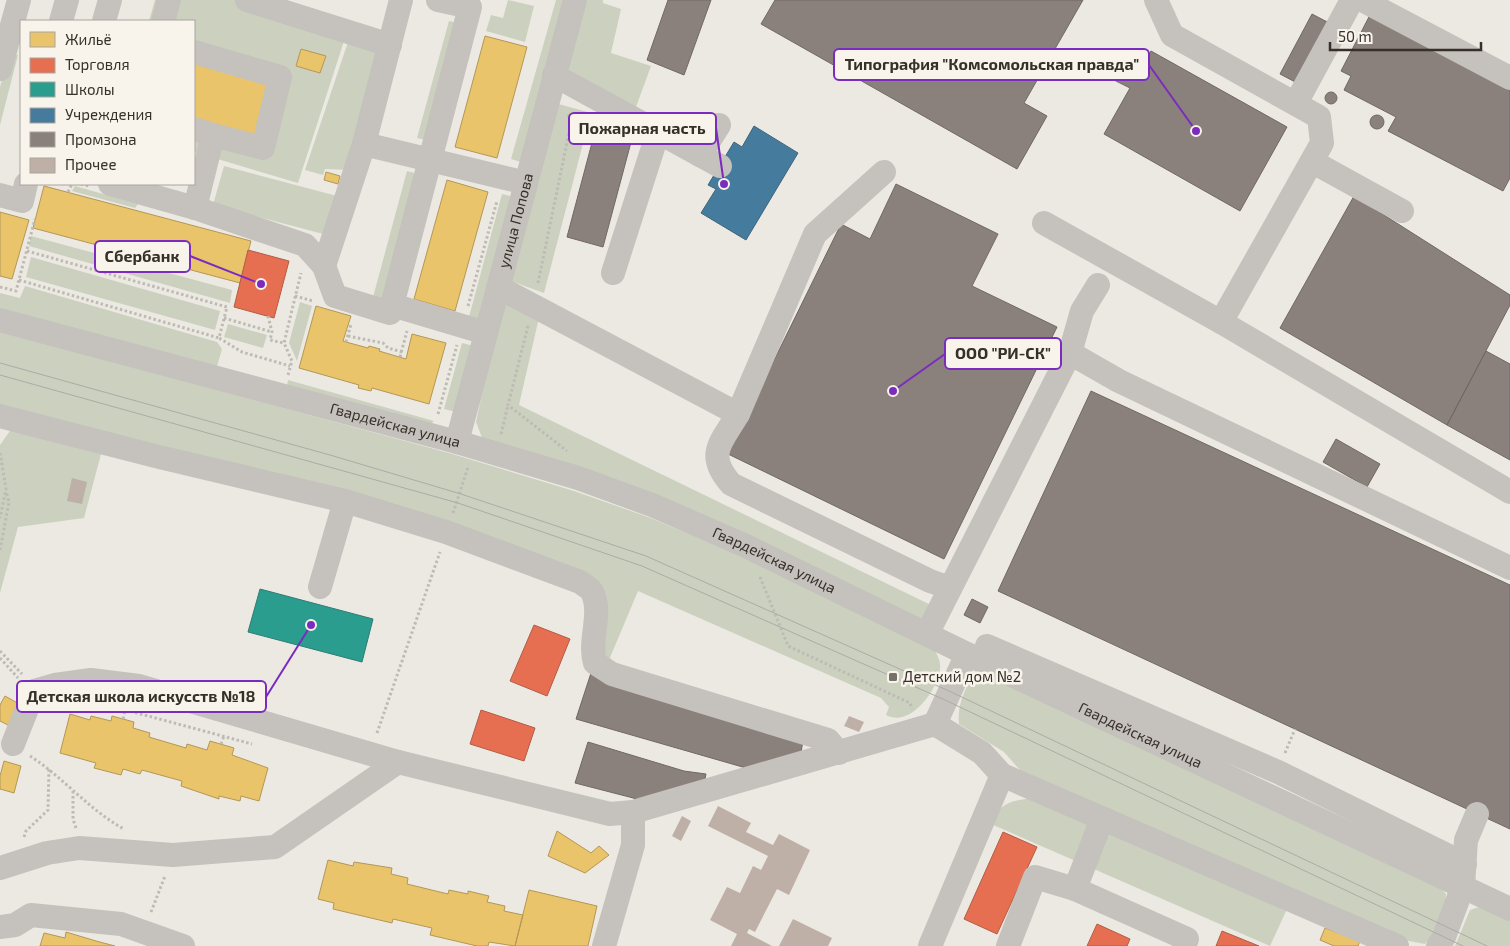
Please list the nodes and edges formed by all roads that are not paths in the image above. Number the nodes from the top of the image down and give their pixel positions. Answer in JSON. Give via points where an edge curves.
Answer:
{"nodes":[{"id":1,"x":19,"y":0,"type":"edge"},
{"id":2,"x":67,"y":0,"type":"edge"},
{"id":3,"x":110,"y":0,"type":"edge"},
{"id":4,"x":168,"y":0,"type":"edge"},
{"id":5,"x":247,"y":0,"type":"edge"},
{"id":6,"x":401,"y":0,"type":"edge"},
{"id":7,"x":438,"y":0,"type":"edge"},
{"id":8,"x":575,"y":0,"type":"edge"},
{"id":9,"x":1156,"y":0,"type":"edge"},
{"id":10,"x":1352,"y":0,"type":"edge"},
{"id":11,"x":1362,"y":0,"type":"edge"},
{"id":12,"x":61,"y":20,"type":"edge"},
{"id":13,"x":104,"y":20,"type":"edge"},
{"id":14,"x":163,"y":20,"type":"edge"},
{"id":15,"x":9,"y":45,"type":"edge"},
{"id":16,"x":390,"y":45,"type":"junction"},
{"id":17,"x":195,"y":52,"type":"edge"},
{"id":18,"x":0,"y":69,"type":"edge"},
{"id":19,"x":554,"y":75,"type":"junction"},
{"id":20,"x":1510,"y":78,"type":"edge"},
{"id":21,"x":1296,"y":103,"type":"junction"},
{"id":22,"x":719,"y":125,"type":"dead end"},
{"id":23,"x":204,"y":132,"type":"edge"},
{"id":24,"x":658,"y":132,"type":"junction"},
{"id":25,"x":364,"y":144,"type":"junction"},
{"id":26,"x":430,"y":159,"type":"junction"},
{"id":27,"x":1313,"y":162,"type":"junction"},
{"id":28,"x":884,"y":172,"type":"dead end"},
{"id":29,"x":526,"y":183,"type":"junction"},
{"id":30,"x":26,"y":185,"type":"edge"},
{"id":31,"x":104,"y":186,"type":"edge"},
{"id":32,"x":0,"y":195,"type":"edge"},
{"id":33,"x":195,"y":208,"type":"junction"},
{"id":34,"x":1402,"y":211,"type":"dead end"},
{"id":35,"x":1044,"y":223,"type":"dead end"},
{"id":36,"x":313,"y":267,"type":"junction"},
{"id":37,"x":613,"y":273,"type":"dead end"},
{"id":38,"x":1098,"y":285,"type":"dead end"},
{"id":39,"x":498,"y":287,"type":"junction"},
{"id":40,"x":392,"y":305,"type":"junction"},
{"id":41,"x":0,"y":320,"type":"edge"},
{"id":42,"x":1221,"y":322,"type":"junction"},
{"id":43,"x":486,"y":334,"type":"junction"},
{"id":44,"x":1070,"y":353,"type":"junction"},
{"id":45,"x":738,"y":414,"type":"junction"},
{"id":46,"x":0,"y":416,"type":"edge"},
{"id":47,"x":465,"y":444,"type":"junction"},
{"id":48,"x":1510,"y":492,"type":"edge"},
{"id":49,"x":345,"y":501,"type":"junction"},
{"id":50,"x":1510,"y":568,"type":"edge"},
{"id":51,"x":320,"y":587,"type":"dead end"},
{"id":52,"x":950,"y":588,"type":"junction"},
{"id":53,"x":930,"y":628,"type":"junction"},
{"id":54,"x":966,"y":654,"type":"junction"},
{"id":55,"x":927,"y":726,"type":"junction"},
{"id":56,"x":13,"y":744,"type":"road end"},
{"id":57,"x":839,"y":753,"type":"junction"},
{"id":58,"x":398,"y":762,"type":"junction"},
{"id":59,"x":1002,"y":776,"type":"junction"},
{"id":60,"x":633,"y":812,"type":"junction"},
{"id":61,"x":1477,"y":814,"type":"dead end"},
{"id":62,"x":1102,"y":819,"type":"junction"},
{"id":63,"x":5,"y":862,"type":"edge"},
{"id":64,"x":1464,"y":875,"type":"junction"},
{"id":65,"x":1075,"y":888,"type":"junction"},
{"id":66,"x":1510,"y":909,"type":"edge"},
{"id":67,"x":0,"y":927,"type":"edge"},
{"id":68,"x":183,"y":946,"type":"edge"},
{"id":69,"x":604,"y":946,"type":"edge"},
{"id":70,"x":930,"y":946,"type":"edge"},
{"id":71,"x":1008,"y":946,"type":"edge"},
{"id":72,"x":1184,"y":946,"type":"edge"},
{"id":73,"x":1397,"y":946,"type":"edge"},
{"id":74,"x":1438,"y":946,"type":"edge"}],
"edges":[{"from":1,"to":15,"type":"street"},
{"from":2,"to":12,"type":"street"},
{"from":3,"to":13,"type":"street"},
{"from":4,"to":14,"type":"street"},
{"from":5,"to":16,"type":"street"},
{"from":6,"to":16,"type":"street"},
{"from":7,"to":26,"type":"street","via":[[470,7]]},
{"from":8,"to":19,"type":"street","name":"улица Попова"},
{"from":9,"to":21,"type":"street","via":[[1172,35]]},
{"from":10,"to":21,"type":"street"},
{"from":11,"to":20,"type":"street"},
{"from":15,"to":18,"type":"street"},
{"from":16,"to":25,"type":"street"},
{"from":17,"to":23,"type":"street","via":[[280,77],[262,148]]},
{"from":19,"to":24,"type":"street"},
{"from":19,"to":29,"type":"street","name":"улица Попова"},
{"from":21,"to":27,"type":"street","via":[[1319,117],[1322,143]]},
{"from":22,"to":24,"type":"street","via":[[710,161]]},
{"from":23,"to":33,"type":"street"},
{"from":24,"to":37,"type":"street"},
{"from":25,"to":26,"type":"street"},
{"from":25,"to":36,"type":"street"},
{"from":26,"to":29,"type":"street"},
{"from":26,"to":40,"type":"street"},
{"from":27,"to":34,"type":"street"},
{"from":27,"to":42,"type":"street"},
{"from":28,"to":45,"type":"street","via":[[815,234]]},
{"from":29,"to":39,"type":"street","name":"улица Попова"},
{"from":30,"to":32,"type":"street","via":[[22,201]]},
{"from":31,"to":33,"type":"street"},
{"from":33,"to":36,"type":"street","via":[[305,245]]},
{"from":35,"to":42,"type":"street"},
{"from":36,"to":40,"type":"street","via":[[335,296],[390,313]]},
{"from":38,"to":44,"type":"street","via":[[1082,310]]},
{"from":39,"to":43,"type":"street","name":"улица Попова"},
{"from":39,"to":45,"type":"street"},
{"from":40,"to":43,"type":"street"},
{"from":41,"to":47,"type":"street","name":"Гвардейская улица"},
{"from":42,"to":48,"type":"street"},
{"from":43,"to":47,"type":"street","name":"улица Попова"},
{"from":44,"to":50,"type":"street","via":[[1119,381]]},
{"from":44,"to":52,"type":"street"},
{"from":45,"to":52,"type":"street","via":[[716,451],[718,470],[731,484]]},
{"from":46,"to":49,"type":"street"},
{"from":47,"to":53,"type":"street","name":"Гвардейская улица","via":[[634,498]]},
{"from":49,"to":51,"type":"street"},
{"from":49,"to":57,"type":"street","via":[[446,532],[580,582],[591,590],[595,600],[592,654],[595,663],[612,674],[828,740]]},
{"from":52,"to":53,"type":"street"},
{"from":53,"to":54,"type":"street","name":"Гвардейская улица"},
{"from":53,"to":64,"type":"street","via":[[1278,772]]},
{"from":54,"to":55,"type":"street"},
{"from":54,"to":64,"type":"street","name":"Гвардейская улица"},
{"from":55,"to":57,"type":"street"},
{"from":55,"to":59,"type":"street","via":[[982,753]]},
{"from":56,"to":58,"type":"street","via":[[34,691],[55,684],[91,680],[140,686]]},
{"from":57,"to":60,"type":"street"},
{"from":58,"to":60,"type":"street","via":[[610,814]]},
{"from":58,"to":63,"type":"street","via":[[275,847],[173,855],[79,848]]},
{"from":59,"to":62,"type":"street"},
{"from":59,"to":70,"type":"street"},
{"from":60,"to":69,"type":"street","via":[[633,846]]},
{"from":61,"to":64,"type":"street","via":[[1466,840]]},
{"from":62,"to":65,"type":"street"},
{"from":62,"to":73,"type":"street"},
{"from":64,"to":66,"type":"street","name":"Гвардейская улица"},
{"from":64,"to":74,"type":"street","via":[[1446,932]]},
{"from":65,"to":71,"type":"street","via":[[1035,878]]},
{"from":65,"to":72,"type":"street","via":[[1187,939]]},
{"from":67,"to":68,"type":"street","via":[[15,925],[31,915],[121,924]]}]}
